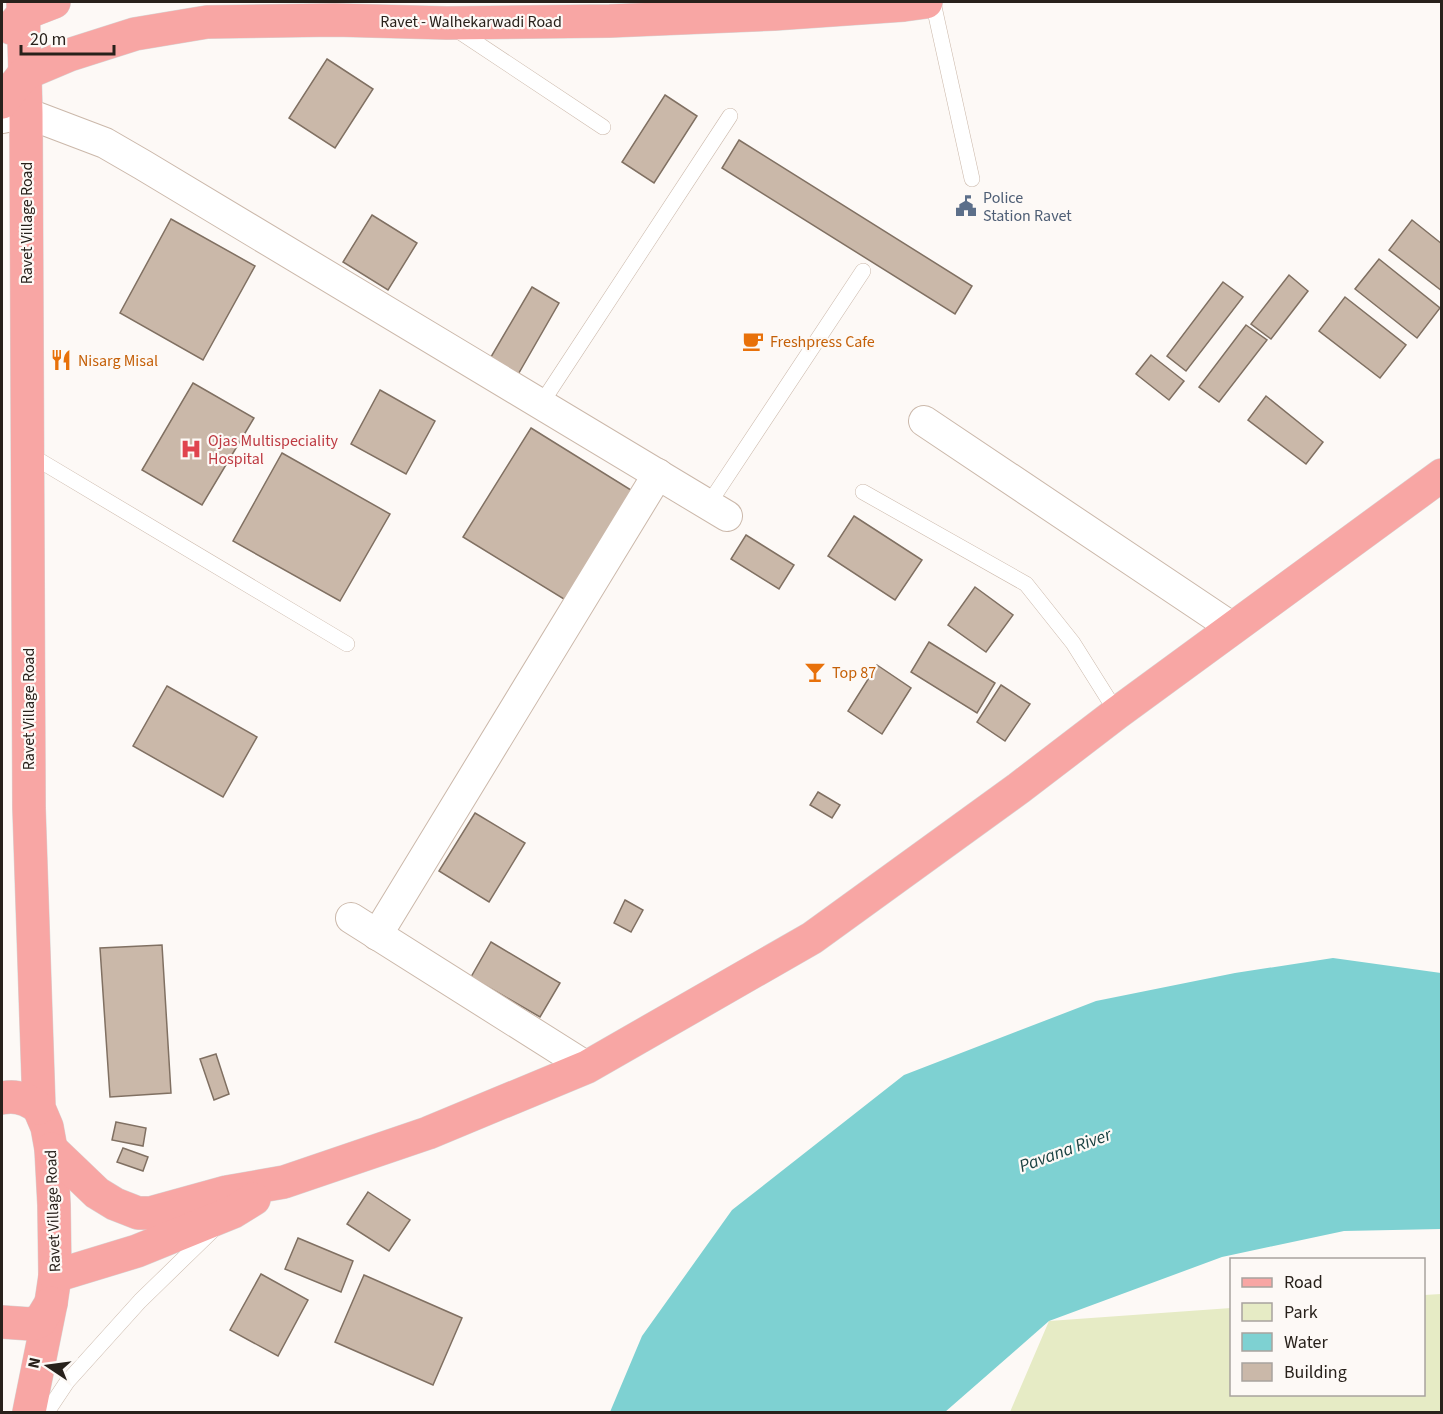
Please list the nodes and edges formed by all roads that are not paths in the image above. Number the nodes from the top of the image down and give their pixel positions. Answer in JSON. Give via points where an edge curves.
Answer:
{"nodes":[{"id":1,"x":54,"y":2,"type":"edge"},
{"id":2,"x":926,"y":2,"type":"edge"},
{"id":3,"x":933,"y":2,"type":"edge"},
{"id":4,"x":23,"y":8,"type":"edge"},
{"id":5,"x":520,"y":11,"type":"edge"},
{"id":6,"x":447,"y":22,"type":"junction"},
{"id":7,"x":2,"y":39,"type":"edge"},
{"id":8,"x":24,"y":74,"type":"junction"},
{"id":9,"x":10,"y":111,"type":"edge"},
{"id":10,"x":730,"y":116,"type":"dead end"},
{"id":11,"x":603,"y":127,"type":"dead end"},
{"id":12,"x":972,"y":179,"type":"dead end"},
{"id":13,"x":863,"y":271,"type":"dead end"},
{"id":14,"x":541,"y":404,"type":"junction"},
{"id":15,"x":924,"y":421,"type":"dead end"},
{"id":16,"x":27,"y":453,"type":"junction"},
{"id":17,"x":658,"y":474,"type":"junction"},
{"id":18,"x":1442,"y":475,"type":"edge"},
{"id":19,"x":863,"y":492,"type":"dead end"},
{"id":20,"x":718,"y":511,"type":"joint"},
{"id":21,"x":1233,"y":628,"type":"junction"},
{"id":22,"x":348,"y":644,"type":"dead end"},
{"id":23,"x":1117,"y":713,"type":"junction"},
{"id":24,"x":351,"y":918,"type":"dead end"},
{"id":25,"x":377,"y":935,"type":"junction"},
{"id":26,"x":587,"y":1067,"type":"junction"},
{"id":27,"x":2,"y":1098,"type":"edge"},
{"id":28,"x":39,"y":1108,"type":"junction"},
{"id":29,"x":51,"y":1149,"type":"junction"},
{"id":30,"x":284,"y":1182,"type":"junction"},
{"id":31,"x":233,"y":1212,"type":"junction"},
{"id":32,"x":53,"y":1289,"type":"junction"},
{"id":33,"x":2,"y":1322,"type":"edge"},
{"id":34,"x":29,"y":1413,"type":"edge"},
{"id":35,"x":47,"y":1413,"type":"edge"}],
"edges":[{"from":1,"to":4,"type":"main road"},
{"from":2,"to":5,"type":"main road","name":"Ravet - Walhekarwadi Road","via":[[774,15],[610,21]]},
{"from":3,"to":12,"type":"lane"},
{"from":4,"to":7,"type":"main road"},
{"from":4,"to":8,"type":"main road","name":"Ravet Village Road"},
{"from":5,"to":6,"type":"main road","name":"Ravet - Walhekarwadi Road"},
{"from":6,"to":8,"type":"main road","name":"Ravet - Walhekarwadi Road","via":[[207,22],[135,33]]},
{"from":6,"to":11,"type":"lane"},
{"from":8,"to":9,"type":"main road","name":"Ravet Village Road"},
{"from":9,"to":14,"type":"street","via":[[105,143]]},
{"from":9,"to":16,"type":"main road","name":"Ravet Village Road"},
{"from":10,"to":14,"type":"lane"},
{"from":13,"to":20,"type":"lane"},
{"from":14,"to":17,"type":"street"},
{"from":15,"to":21,"type":"street"},
{"from":16,"to":22,"type":"lane"},
{"from":16,"to":28,"type":"main road","name":"Ravet Village Road","via":[[29,808]]},
{"from":17,"to":20,"type":"street"},
{"from":17,"to":25,"type":"street"},
{"from":18,"to":21,"type":"main road"},
{"from":19,"to":23,"type":"lane","via":[[1026,584],[1073,643]]},
{"from":21,"to":23,"type":"main road"},
{"from":23,"to":26,"type":"main road","via":[[812,938]]},
{"from":24,"to":25,"type":"street"},
{"from":25,"to":26,"type":"street"},
{"from":26,"to":30,"type":"main road","via":[[428,1133]]},
{"from":27,"to":28,"type":"main road","via":[[20,1097]]},
{"from":28,"to":29,"type":"main road","name":"Ravet Village Road"},
{"from":29,"to":30,"type":"main road","via":[[97,1193],[138,1213],[162,1211],[227,1192]]},
{"from":29,"to":32,"type":"main road","name":"Ravet Village Road"},
{"from":30,"to":31,"type":"main road"},
{"from":31,"to":32,"type":"main road"},
{"from":31,"to":35,"type":"lane","via":[[140,1300],[67,1382]]},
{"from":32,"to":33,"type":"main road","via":[[40,1321]]},
{"from":32,"to":34,"type":"main road","name":"Ravet Village Road"}]}
